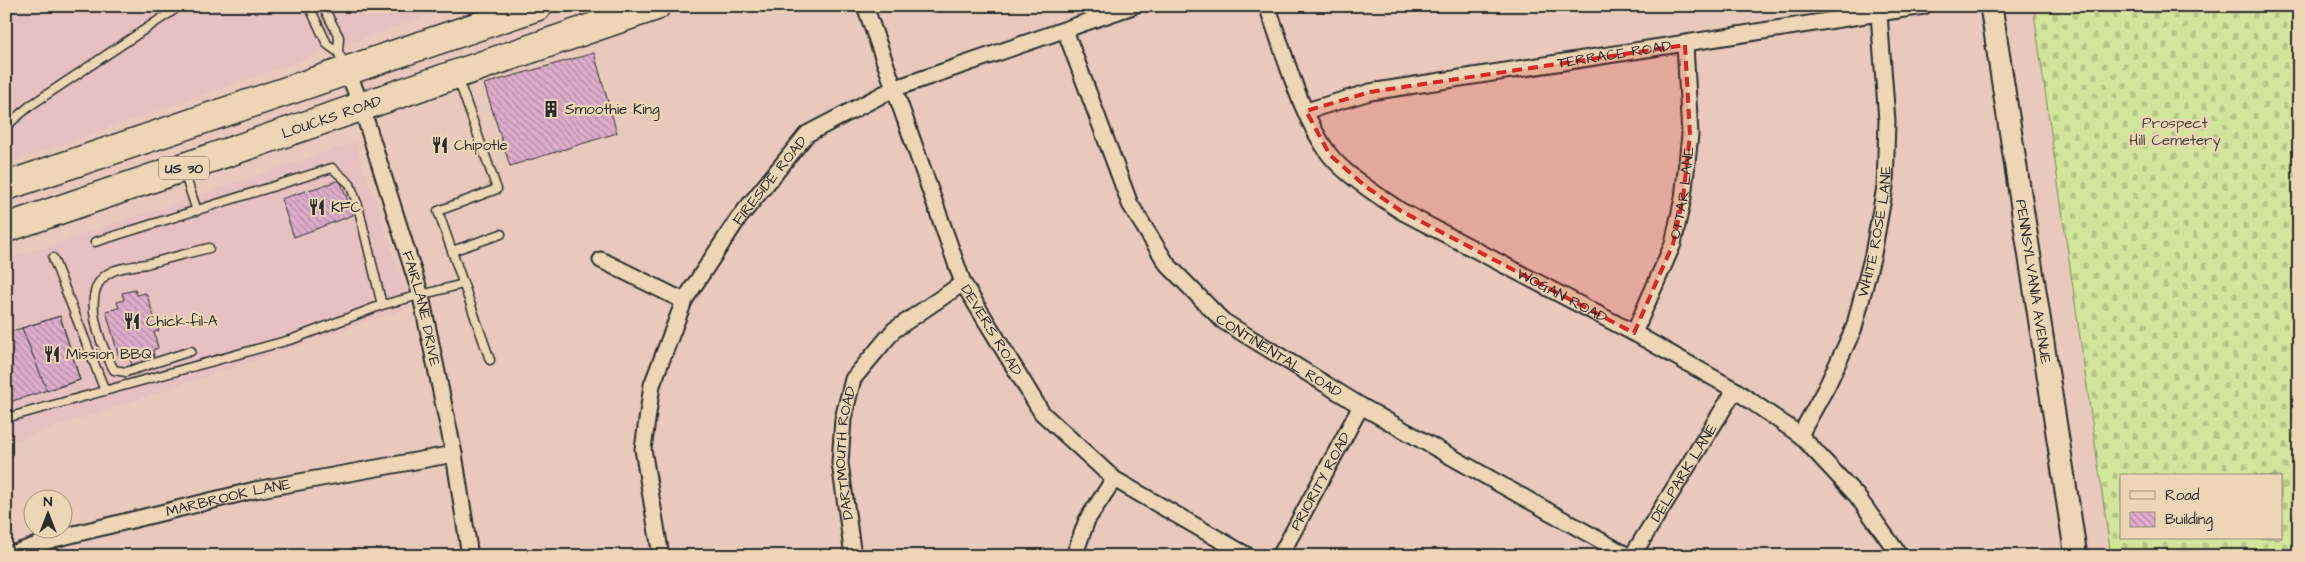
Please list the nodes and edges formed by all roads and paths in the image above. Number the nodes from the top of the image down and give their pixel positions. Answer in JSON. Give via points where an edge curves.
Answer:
{"nodes":[{"id":1,"x":180,"y":6,"type":"edge"},
{"id":2,"x":309,"y":6,"type":"edge"},
{"id":3,"x":322,"y":6,"type":"edge"},
{"id":4,"x":538,"y":6,"type":"edge"},
{"id":5,"x":656,"y":6,"type":"edge"},
{"id":6,"x":865,"y":6,"type":"edge"},
{"id":7,"x":1133,"y":6,"type":"edge"},
{"id":8,"x":1267,"y":6,"type":"edge"},
{"id":9,"x":1924,"y":6,"type":"edge"},
{"id":10,"x":1991,"y":6,"type":"edge"},
{"id":11,"x":1879,"y":14,"type":"junction"},
{"id":12,"x":1065,"y":30,"type":"junction"},
{"id":13,"x":1685,"y":45,"type":"junction"},
{"id":14,"x":343,"y":61,"type":"junction"},
{"id":15,"x":456,"y":75,"type":"junction"},
{"id":16,"x":892,"y":89,"type":"junction"},
{"id":17,"x":362,"y":108,"type":"junction"},
{"id":18,"x":1306,"y":111,"type":"junction"},
{"id":19,"x":6,"y":126,"type":"edge"},
{"id":20,"x":183,"y":168,"type":"junction"},
{"id":21,"x":6,"y":186,"type":"edge"},
{"id":22,"x":197,"y":211,"type":"junction"},
{"id":23,"x":6,"y":228,"type":"edge"},
{"id":24,"x":501,"y":234,"type":"dead end"},
{"id":25,"x":95,"y":242,"type":"dead end"},
{"id":26,"x":209,"y":248,"type":"dead end"},
{"id":27,"x":452,"y":251,"type":"junction"},
{"id":28,"x":53,"y":258,"type":"dead end"},
{"id":29,"x":601,"y":260,"type":"dead end"},
{"id":30,"x":963,"y":283,"type":"junction"},
{"id":31,"x":463,"y":284,"type":"junction"},
{"id":32,"x":421,"y":296,"type":"junction"},
{"id":33,"x":684,"y":301,"type":"junction"},
{"id":34,"x":382,"y":305,"type":"junction"},
{"id":35,"x":1634,"y":333,"type":"junction"},
{"id":36,"x":191,"y":351,"type":"dead end"},
{"id":37,"x":490,"y":360,"type":"dead end"},
{"id":38,"x":1735,"y":390,"type":"junction"},
{"id":39,"x":105,"y":391,"type":"junction"},
{"id":40,"x":1361,"y":406,"type":"junction"},
{"id":41,"x":6,"y":418,"type":"edge"},
{"id":42,"x":1800,"y":435,"type":"junction"},
{"id":43,"x":454,"y":454,"type":"junction"},
{"id":44,"x":1114,"y":479,"type":"junction"},
{"id":45,"x":6,"y":556,"type":"edge"},
{"id":46,"x":470,"y":556,"type":"edge"},
{"id":47,"x":661,"y":556,"type":"edge"},
{"id":48,"x":853,"y":556,"type":"edge"},
{"id":49,"x":1074,"y":556,"type":"edge"},
{"id":50,"x":1248,"y":556,"type":"edge"},
{"id":51,"x":1280,"y":556,"type":"edge"},
{"id":52,"x":1628,"y":556,"type":"edge"},
{"id":53,"x":1632,"y":556,"type":"edge"},
{"id":54,"x":1900,"y":556,"type":"edge"},
{"id":55,"x":2076,"y":556,"type":"edge"}],
"edges":[{"from":1,"to":19,"type":"lane","via":[[31,105]]},
{"from":2,"to":14,"type":"lane","via":[[327,44]]},
{"from":3,"to":14,"type":"lane","via":[[339,37]]},
{"from":4,"to":14,"type":"highway","number":"US 30"},
{"from":5,"to":15,"type":"highway","name":"LOUCKS ROAD","number":"US 30"},
{"from":6,"to":16,"type":"street","name":"DEVERS ROAD"},
{"from":7,"to":12,"type":"street","name":"FIRESIDE ROAD"},
{"from":8,"to":18,"type":"street","name":"WOGAN ROAD"},
{"from":9,"to":11,"type":"street","name":"TERRACE ROAD"},
{"from":10,"to":55,"type":"street","name":"PENNSYLVANIA AVENUE"},
{"from":11,"to":13,"type":"street","name":"TERRACE ROAD"},
{"from":11,"to":42,"type":"street","name":"WHITE ROSE LANE","via":[[1887,121],[1885,187],[1873,254],[1854,328]]},
{"from":12,"to":16,"type":"street","name":"FIRESIDE ROAD"},
{"from":12,"to":40,"type":"street","name":"CONTINENTAL ROAD","via":[[1130,204],[1167,264],[1223,321]]},
{"from":13,"to":18,"type":"street","name":"TERRACE ROAD","via":[[1370,92]]},
{"from":13,"to":35,"type":"street","name":"OTTAR LANE","via":[[1690,136],[1683,198],[1673,244]]},
{"from":14,"to":17,"type":"street","name":"FAIRLANE DRIVE"},
{"from":14,"to":21,"type":"highway","number":"US 30"},
{"from":15,"to":17,"type":"highway","name":"LOUCKS ROAD","number":"US 30"},
{"from":15,"to":27,"type":"lane","via":[[497,189],[438,211]]},
{"from":16,"to":30,"type":"street","name":"DEVERS ROAD"},
{"from":16,"to":33,"type":"street","name":"FIRESIDE ROAD","via":[[806,134],[738,218]]},
{"from":17,"to":20,"type":"highway","name":"LOUCKS ROAD","number":"US 30"},
{"from":17,"to":32,"type":"street","name":"FAIRLANE DRIVE"},
{"from":18,"to":35,"type":"street","name":"WOGAN ROAD","via":[[1330,155],[1386,201]]},
{"from":20,"to":22,"type":"lane"},
{"from":20,"to":23,"type":"highway","name":"LOUCKS ROAD","number":"US 30"},
{"from":22,"to":25,"type":"lane"},
{"from":22,"to":34,"type":"lane","via":[[332,168],[350,184]]},
{"from":24,"to":27,"type":"lane"},
{"from":26,"to":36,"type":"lane","via":[[111,272],[97,286],[92,300],[107,358],[114,370],[126,372]]},
{"from":27,"to":31,"type":"lane"},
{"from":28,"to":39,"type":"lane"},
{"from":29,"to":33,"type":"street"},
{"from":30,"to":44,"type":"street","name":"DEVERS ROAD","via":[[1042,414]]},
{"from":30,"to":48,"type":"street","name":"DARTMOUTH ROAD","via":[[894,330],[853,379],[843,419],[840,463]]},
{"from":31,"to":32,"type":"lane"},
{"from":31,"to":37,"type":"lane"},
{"from":32,"to":34,"type":"lane"},
{"from":32,"to":43,"type":"street","name":"FAIRLANE DRIVE"},
{"from":33,"to":47,"type":"street","name":"FIRESIDE ROAD","via":[[652,386],[643,449]]},
{"from":34,"to":39,"type":"lane","via":[[293,339]]},
{"from":35,"to":38,"type":"street","name":"WOGAN ROAD"},
{"from":38,"to":42,"type":"street","name":"WOGAN ROAD"},
{"from":38,"to":53,"type":"street","name":"DELPARK LANE"},
{"from":39,"to":41,"type":"lane"},
{"from":40,"to":51,"type":"street","name":"PRIORITY ROAD"},
{"from":40,"to":52,"type":"street","name":"CONTINENTAL ROAD"},
{"from":42,"to":54,"type":"street","name":"WOGAN ROAD","via":[[1857,496]]},
{"from":43,"to":45,"type":"street","name":"MARBROOK LANE","via":[[255,490],[54,539]]},
{"from":43,"to":46,"type":"street","name":"FAIRLANE DRIVE"},
{"from":44,"to":49,"type":"street","via":[[1087,520]]},
{"from":44,"to":50,"type":"street","name":"DEVERS ROAD"}]}
